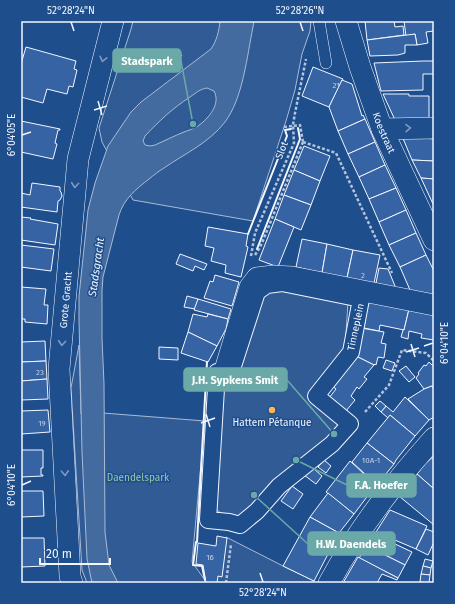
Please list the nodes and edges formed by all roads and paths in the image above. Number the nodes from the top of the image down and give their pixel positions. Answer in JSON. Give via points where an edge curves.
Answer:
{"nodes":[{"id":1,"x":113,"y":21,"type":"edge"},
{"id":2,"x":319,"y":21,"type":"edge"},
{"id":3,"x":346,"y":21,"type":"edge"},
{"id":4,"x":106,"y":48,"type":"junction"},
{"id":5,"x":308,"y":52,"type":"dead end"},
{"id":6,"x":182,"y":54,"type":"dead end"},
{"id":7,"x":326,"y":63,"type":"dead end"},
{"id":8,"x":293,"y":125,"type":"junction"},
{"id":9,"x":284,"y":127,"type":"dead end"},
{"id":10,"x":382,"y":128,"type":"junction"},
{"id":11,"x":434,"y":128,"type":"edge"},
{"id":12,"x":303,"y":142,"type":"junction"},
{"id":13,"x":434,"y":240,"type":"edge"},
{"id":14,"x":259,"y":249,"type":"dead end"},
{"id":15,"x":257,"y":278,"type":"junction"},
{"id":16,"x":405,"y":300,"type":"junction"},
{"id":17,"x":434,"y":306,"type":"edge"},
{"id":18,"x":226,"y":370,"type":"junction"},
{"id":19,"x":434,"y":438,"type":"edge"},
{"id":20,"x":233,"y":541,"type":"dead end"},
{"id":21,"x":72,"y":583,"type":"edge"},
{"id":22,"x":226,"y":583,"type":"edge"},
{"id":23,"x":329,"y":583,"type":"edge"}],
"edges":[{"from":1,"to":4,"type":"street","name":"Grote Gracht"},
{"from":2,"to":7,"type":"lane"},
{"from":3,"to":10,"type":"street","name":"Koestraat"},
{"from":4,"to":6,"type":"path","via":[[172,63]]},
{"from":4,"to":21,"type":"street","name":"Grote Gracht","one_way":true,"via":[[78,159],[59,369]]},
{"from":5,"to":8,"type":"path","name":"Slot"},
{"from":8,"to":9,"type":"path"},
{"from":8,"to":12,"type":"path","via":[[300,125]]},
{"from":8,"to":15,"type":"path","name":"Slot","via":[[294,143],[254,233],[250,262]]},
{"from":10,"to":11,"type":"street","one_way":true},
{"from":10,"to":13,"type":"street","name":"Koestraat"},
{"from":12,"to":14,"type":"path","name":"Slot"},
{"from":12,"to":16,"type":"path","via":[[336,153]]},
{"from":15,"to":16,"type":"street","name":"Tinneplein","via":[[292,277]]},
{"from":15,"to":18,"type":"street","name":"Tinneplein","via":[[250,287]]},
{"from":16,"to":17,"type":"street","name":"Tinneplein"},
{"from":18,"to":18,"type":"street","name":"Tinneplein","via":[[217,372],[208,520],[240,525],[257,511],[279,486],[332,444],[350,424],[316,396],[351,352],[360,299],[282,283],[267,285],[257,292],[234,363],[230,370]]},
{"from":19,"to":23,"type":"street","via":[[396,482],[361,530]]},
{"from":20,"to":22,"type":"path"}]}
